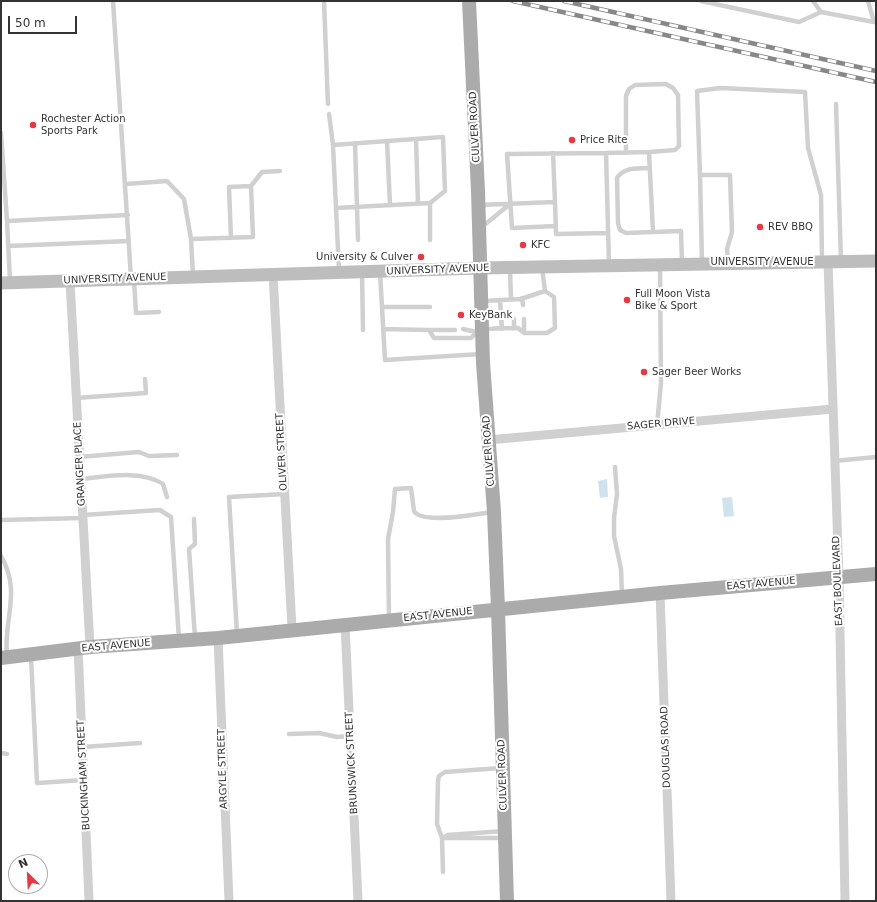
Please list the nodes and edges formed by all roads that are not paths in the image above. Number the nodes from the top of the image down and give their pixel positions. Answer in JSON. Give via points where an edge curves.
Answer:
{"nodes":[{"id":1,"x":113,"y":1,"type":"edge"},
{"id":2,"x":324,"y":1,"type":"edge"},
{"id":3,"x":469,"y":1,"type":"edge"},
{"id":4,"x":701,"y":1,"type":"edge"},
{"id":5,"x":813,"y":1,"type":"edge"},
{"id":6,"x":868,"y":1,"type":"edge"},
{"id":7,"x":821,"y":12,"type":"junction"},
{"id":8,"x":328,"y":104,"type":"dead end"},
{"id":9,"x":836,"y":104,"type":"dead end"},
{"id":10,"x":329,"y":114,"type":"dead end"},
{"id":11,"x":1,"y":133,"type":"edge"},
{"id":12,"x":416,"y":139,"type":"junction"},
{"id":13,"x":387,"y":141,"type":"junction"},
{"id":14,"x":355,"y":143,"type":"junction"},
{"id":15,"x":333,"y":145,"type":"junction"},
{"id":16,"x":649,"y":152,"type":"junction"},
{"id":17,"x":553,"y":153,"type":"junction"},
{"id":18,"x":606,"y":153,"type":"junction"},
{"id":19,"x":626,"y":153,"type":"junction"},
{"id":20,"x":650,"y":168,"type":"junction"},
{"id":21,"x":280,"y":171,"type":"dead end"},
{"id":22,"x":700,"y":175,"type":"junction"},
{"id":23,"x":126,"y":184,"type":"junction"},
{"id":24,"x":251,"y":186,"type":"junction"},
{"id":25,"x":555,"y":202,"type":"junction"},
{"id":26,"x":430,"y":203,"type":"junction"},
{"id":27,"x":418,"y":204,"type":"junction"},
{"id":28,"x":510,"y":204,"type":"junction"},
{"id":29,"x":390,"y":205,"type":"junction"},
{"id":30,"x":478,"y":205,"type":"junction"},
{"id":31,"x":357,"y":207,"type":"junction"},
{"id":32,"x":336,"y":208,"type":"junction"},
{"id":33,"x":128,"y":215,"type":"junction"},
{"id":34,"x":7,"y":221,"type":"junction"},
{"id":35,"x":556,"y":226,"type":"junction"},
{"id":36,"x":480,"y":228,"type":"junction"},
{"id":37,"x":653,"y":232,"type":"junction"},
{"id":38,"x":608,"y":233,"type":"junction"},
{"id":39,"x":231,"y":238,"type":"junction"},
{"id":40,"x":191,"y":240,"type":"junction"},
{"id":41,"x":358,"y":240,"type":"dead end"},
{"id":42,"x":430,"y":240,"type":"dead end"},
{"id":43,"x":129,"y":241,"type":"junction"},
{"id":44,"x":8,"y":246,"type":"junction"},
{"id":45,"x":876,"y":261,"type":"edge"},
{"id":46,"x":728,"y":262,"type":"junction"},
{"id":47,"x":830,"y":262,"type":"junction"},
{"id":48,"x":682,"y":263,"type":"junction"},
{"id":49,"x":702,"y":263,"type":"junction"},
{"id":50,"x":660,"y":264,"type":"junction"},
{"id":51,"x":609,"y":265,"type":"junction"},
{"id":52,"x":510,"y":267,"type":"junction"},
{"id":53,"x":542,"y":267,"type":"junction"},
{"id":54,"x":481,"y":268,"type":"junction"},
{"id":55,"x":362,"y":272,"type":"junction"},
{"id":56,"x":380,"y":272,"type":"junction"},
{"id":57,"x":340,"y":273,"type":"junction"},
{"id":58,"x":273,"y":274,"type":"junction"},
{"id":59,"x":193,"y":276,"type":"junction"},
{"id":60,"x":132,"y":278,"type":"junction"},
{"id":61,"x":70,"y":281,"type":"junction"},
{"id":62,"x":6,"y":283,"type":"edge"},
{"id":63,"x":545,"y":291,"type":"junction"},
{"id":64,"x":522,"y":298,"type":"junction"},
{"id":65,"x":512,"y":299,"type":"junction"},
{"id":66,"x":500,"y":300,"type":"junction"},
{"id":67,"x":482,"y":301,"type":"junction"},
{"id":68,"x":513,"y":305,"type":"dead end"},
{"id":69,"x":523,"y":305,"type":"dead end"},
{"id":70,"x":382,"y":307,"type":"junction"},
{"id":71,"x":430,"y":307,"type":"dead end"},
{"id":72,"x":159,"y":312,"type":"dead end"},
{"id":73,"x":514,"y":319,"type":"dead end"},
{"id":74,"x":524,"y":319,"type":"dead end"},
{"id":75,"x":514,"y":328,"type":"junction"},
{"id":76,"x":383,"y":329,"type":"junction"},
{"id":77,"x":463,"y":329,"type":"dead end"},
{"id":78,"x":502,"y":329,"type":"junction"},
{"id":79,"x":363,"y":330,"type":"dead end"},
{"id":80,"x":429,"y":330,"type":"junction"},
{"id":81,"x":454,"y":330,"type":"dead end"},
{"id":82,"x":479,"y":331,"type":"junction"},
{"id":83,"x":524,"y":333,"type":"junction"},
{"id":84,"x":483,"y":354,"type":"junction"},
{"id":85,"x":146,"y":380,"type":"dead end"},
{"id":86,"x":76,"y":398,"type":"junction"},
{"id":87,"x":833,"y":408,"type":"junction"},
{"id":88,"x":657,"y":425,"type":"junction"},
{"id":89,"x":488,"y":440,"type":"junction"},
{"id":90,"x":177,"y":455,"type":"dead end"},
{"id":91,"x":79,"y":457,"type":"junction"},
{"id":92,"x":876,"y":457,"type":"edge"},
{"id":93,"x":834,"y":461,"type":"junction"},
{"id":94,"x":615,"y":467,"type":"dead end"},
{"id":95,"x":81,"y":479,"type":"junction"},
{"id":96,"x":285,"y":494,"type":"junction"},
{"id":97,"x":167,"y":496,"type":"dead end"},
{"id":98,"x":494,"y":512,"type":"junction"},
{"id":99,"x":83,"y":517,"type":"junction"},
{"id":100,"x":194,"y":519,"type":"dead end"},
{"id":101,"x":1,"y":520,"type":"edge"},
{"id":102,"x":1,"y":556,"type":"edge"},
{"id":103,"x":876,"y":574,"type":"edge"},
{"id":104,"x":839,"y":578,"type":"junction"},
{"id":105,"x":660,"y":593,"type":"junction"},
{"id":106,"x":622,"y":597,"type":"junction"},
{"id":107,"x":498,"y":609,"type":"junction"},
{"id":108,"x":389,"y":620,"type":"junction"},
{"id":109,"x":345,"y":624,"type":"junction"},
{"id":110,"x":292,"y":629,"type":"junction"},
{"id":111,"x":237,"y":636,"type":"junction"},
{"id":112,"x":218,"y":638,"type":"junction"},
{"id":113,"x":195,"y":639,"type":"junction"},
{"id":114,"x":179,"y":641,"type":"junction"},
{"id":115,"x":84,"y":648,"type":"junction"},
{"id":116,"x":31,"y":654,"type":"junction"},
{"id":117,"x":4,"y":658,"type":"edge"},
{"id":118,"x":289,"y":734,"type":"dead end"},
{"id":119,"x":350,"y":736,"type":"junction"},
{"id":120,"x":140,"y":743,"type":"dead end"},
{"id":121,"x":83,"y":748,"type":"junction"},
{"id":122,"x":1,"y":753,"type":"edge"},
{"id":123,"x":7,"y":754,"type":"dead end"},
{"id":124,"x":503,"y":767,"type":"junction"},
{"id":125,"x":84,"y":780,"type":"junction"},
{"id":126,"x":505,"y":834,"type":"junction"},
{"id":127,"x":442,"y":838,"type":"junction"},
{"id":128,"x":443,"y":872,"type":"dead end"},
{"id":129,"x":90,"y":901,"type":"edge"},
{"id":130,"x":229,"y":901,"type":"edge"},
{"id":131,"x":358,"y":901,"type":"edge"},
{"id":132,"x":507,"y":901,"type":"edge"},
{"id":133,"x":671,"y":901,"type":"edge"},
{"id":134,"x":845,"y":901,"type":"edge"}],
"edges":[{"from":1,"to":23,"type":"lane"},
{"from":2,"to":8,"type":"lane"},
{"from":3,"to":30,"type":"main road","name":"CULVER ROAD"},
{"from":4,"to":7,"type":"lane","via":[[799,22]]},
{"from":5,"to":7,"type":"lane"},
{"from":6,"to":7,"type":"lane","via":[[874,22]]},
{"from":9,"to":47,"type":"lane"},
{"from":10,"to":15,"type":"lane"},
{"from":11,"to":34,"type":"lane"},
{"from":12,"to":13,"type":"lane"},
{"from":12,"to":26,"type":"lane","via":[[443,137],[445,191]]},
{"from":12,"to":27,"type":"lane"},
{"from":13,"to":14,"type":"lane"},
{"from":13,"to":29,"type":"lane"},
{"from":14,"to":15,"type":"lane"},
{"from":14,"to":31,"type":"lane"},
{"from":15,"to":32,"type":"lane"},
{"from":16,"to":19,"type":"lane"},
{"from":16,"to":19,"type":"lane","via":[[675,150],[679,146],[678,94],[666,84],[635,85],[629,89],[626,96]]},
{"from":16,"to":20,"type":"lane"},
{"from":17,"to":18,"type":"lane"},
{"from":17,"to":25,"type":"lane"},
{"from":17,"to":28,"type":"lane","via":[[507,154]]},
{"from":18,"to":19,"type":"lane"},
{"from":18,"to":38,"type":"lane"},
{"from":20,"to":37,"type":"lane"},
{"from":20,"to":37,"type":"lane","via":[[627,169],[617,178],[618,223],[620,230],[626,233]]},
{"from":21,"to":24,"type":"lane","via":[[262,172]]},
{"from":22,"to":46,"type":"lane","via":[[730,174],[732,232],[727,249]]},
{"from":22,"to":47,"type":"lane","via":[[697,91],[720,88],[805,92],[808,148],[820,195]]},
{"from":22,"to":49,"type":"lane"},
{"from":23,"to":33,"type":"lane"},
{"from":23,"to":40,"type":"lane","via":[[167,181],[184,199]]},
{"from":24,"to":39,"type":"lane","via":[[253,237]]},
{"from":24,"to":39,"type":"lane","via":[[229,186]]},
{"from":25,"to":28,"type":"lane"},
{"from":25,"to":35,"type":"lane"},
{"from":26,"to":27,"type":"lane"},
{"from":26,"to":42,"type":"lane"},
{"from":27,"to":29,"type":"lane"},
{"from":28,"to":30,"type":"lane"},
{"from":28,"to":35,"type":"lane","via":[[512,228]]},
{"from":28,"to":36,"type":"lane"},
{"from":29,"to":31,"type":"lane"},
{"from":30,"to":36,"type":"main road","name":"CULVER ROAD"},
{"from":31,"to":32,"type":"lane"},
{"from":31,"to":41,"type":"lane"},
{"from":32,"to":57,"type":"lane"},
{"from":33,"to":34,"type":"lane"},
{"from":33,"to":43,"type":"lane"},
{"from":34,"to":44,"type":"lane"},
{"from":35,"to":38,"type":"lane","via":[[556,234]]},
{"from":36,"to":54,"type":"main road","name":"CULVER ROAD"},
{"from":37,"to":48,"type":"lane","via":[[680,231]]},
{"from":38,"to":51,"type":"lane"},
{"from":39,"to":40,"type":"lane"},
{"from":40,"to":59,"type":"lane"},
{"from":43,"to":44,"type":"lane"},
{"from":43,"to":60,"type":"lane"},
{"from":44,"to":62,"type":"lane"},
{"from":45,"to":47,"type":"main road","name":"UNIVERSITY AVENUE"},
{"from":46,"to":47,"type":"main road","name":"UNIVERSITY AVENUE"},
{"from":46,"to":49,"type":"main road","name":"UNIVERSITY AVENUE"},
{"from":47,"to":87,"type":"street","name":"EAST BOULEVARD"},
{"from":48,"to":49,"type":"main road","name":"UNIVERSITY AVENUE"},
{"from":48,"to":50,"type":"main road","name":"UNIVERSITY AVENUE"},
{"from":50,"to":51,"type":"main road","name":"UNIVERSITY AVENUE"},
{"from":50,"to":88,"type":"lane","via":[[661,383]]},
{"from":51,"to":53,"type":"main road","name":"UNIVERSITY AVENUE"},
{"from":52,"to":53,"type":"main road","name":"UNIVERSITY AVENUE"},
{"from":52,"to":54,"type":"main road","name":"UNIVERSITY AVENUE"},
{"from":52,"to":65,"type":"lane"},
{"from":53,"to":63,"type":"lane"},
{"from":54,"to":56,"type":"main road","name":"UNIVERSITY AVENUE"},
{"from":54,"to":67,"type":"main road","name":"CULVER ROAD"},
{"from":55,"to":56,"type":"main road","name":"UNIVERSITY AVENUE"},
{"from":55,"to":57,"type":"main road","name":"UNIVERSITY AVENUE"},
{"from":55,"to":79,"type":"lane"},
{"from":56,"to":70,"type":"lane"},
{"from":57,"to":58,"type":"main road","name":"UNIVERSITY AVENUE"},
{"from":58,"to":59,"type":"main road","name":"UNIVERSITY AVENUE"},
{"from":58,"to":96,"type":"street","name":"OLIVER STREET"},
{"from":59,"to":60,"type":"main road","name":"UNIVERSITY AVENUE"},
{"from":60,"to":61,"type":"main road","name":"UNIVERSITY AVENUE"},
{"from":60,"to":72,"type":"lane","via":[[136,313]]},
{"from":61,"to":62,"type":"main road","name":"UNIVERSITY AVENUE"},
{"from":61,"to":86,"type":"street","name":"GRANGER PLACE"},
{"from":63,"to":64,"type":"lane"},
{"from":63,"to":83,"type":"lane","via":[[554,297],[555,328],[547,333]]},
{"from":64,"to":65,"type":"lane"},
{"from":64,"to":69,"type":"lane"},
{"from":65,"to":66,"type":"lane"},
{"from":65,"to":68,"type":"lane"},
{"from":66,"to":67,"type":"lane"},
{"from":66,"to":78,"type":"lane"},
{"from":67,"to":82,"type":"main road","name":"CULVER ROAD"},
{"from":70,"to":71,"type":"lane"},
{"from":70,"to":76,"type":"lane"},
{"from":73,"to":75,"type":"lane"},
{"from":74,"to":83,"type":"lane"},
{"from":75,"to":78,"type":"lane"},
{"from":75,"to":83,"type":"lane"},
{"from":76,"to":80,"type":"lane"},
{"from":76,"to":84,"type":"lane","via":[[385,360]]},
{"from":77,"to":82,"type":"lane"},
{"from":78,"to":82,"type":"lane"},
{"from":80,"to":81,"type":"lane"},
{"from":80,"to":82,"type":"lane","via":[[434,338],[471,338]]},
{"from":82,"to":84,"type":"main road","name":"CULVER ROAD"},
{"from":84,"to":89,"type":"main road","name":"CULVER ROAD"},
{"from":85,"to":86,"type":"lane","via":[[146,393]]},
{"from":86,"to":91,"type":"street","name":"GRANGER PLACE"},
{"from":87,"to":88,"type":"street","name":"SAGER DRIVE"},
{"from":87,"to":93,"type":"street","name":"EAST BOULEVARD"},
{"from":88,"to":89,"type":"street","name":"SAGER DRIVE"},
{"from":89,"to":98,"type":"main road","name":"CULVER ROAD"},
{"from":90,"to":91,"type":"lane","via":[[149,456],[139,452]]},
{"from":91,"to":95,"type":"street","name":"GRANGER PLACE"},
{"from":92,"to":93,"type":"lane"},
{"from":93,"to":104,"type":"street","name":"EAST BOULEVARD"},
{"from":94,"to":106,"type":"lane","via":[[617,494],[614,536],[621,569]]},
{"from":95,"to":97,"type":"lane","via":[[130,476],[151,478],[163,484]]},
{"from":95,"to":99,"type":"street","name":"GRANGER PLACE"},
{"from":96,"to":110,"type":"street","name":"OLIVER STREET"},
{"from":96,"to":111,"type":"lane","via":[[229,497]]},
{"from":98,"to":107,"type":"main road","name":"CULVER ROAD"},
{"from":98,"to":108,"type":"lane","via":[[439,518],[418,516],[414,512],[411,488],[395,490],[388,539]]},
{"from":99,"to":101,"type":"lane"},
{"from":99,"to":114,"type":"lane","via":[[160,510],[171,517]]},
{"from":99,"to":115,"type":"street","name":"GRANGER PLACE"},
{"from":100,"to":113,"type":"lane","via":[[195,544],[189,549]]},
{"from":102,"to":117,"type":"lane","via":[[11,582],[11,609]]},
{"from":103,"to":104,"type":"main road","name":"EAST AVENUE"},
{"from":104,"to":105,"type":"main road","name":"EAST AVENUE"},
{"from":104,"to":134,"type":"street","name":"EAST BOULEVARD"},
{"from":105,"to":106,"type":"main road","name":"EAST AVENUE"},
{"from":105,"to":133,"type":"street","name":"DOUGLAS ROAD"},
{"from":106,"to":107,"type":"main road","name":"EAST AVENUE"},
{"from":107,"to":108,"type":"main road","name":"EAST AVENUE"},
{"from":107,"to":124,"type":"main road","name":"CULVER ROAD"},
{"from":108,"to":109,"type":"main road","name":"EAST AVENUE"},
{"from":109,"to":110,"type":"main road","name":"EAST AVENUE"},
{"from":109,"to":119,"type":"street","name":"BRUNSWICK STREET"},
{"from":110,"to":111,"type":"main road","name":"EAST AVENUE"},
{"from":111,"to":112,"type":"main road","name":"EAST AVENUE"},
{"from":112,"to":113,"type":"main road","name":"EAST AVENUE"},
{"from":112,"to":130,"type":"street","name":"ARGYLE STREET"},
{"from":113,"to":114,"type":"main road","name":"EAST AVENUE"},
{"from":114,"to":115,"type":"main road","name":"EAST AVENUE"},
{"from":115,"to":116,"type":"main road","name":"EAST AVENUE"},
{"from":115,"to":121,"type":"street","name":"BUCKINGHAM STREET"},
{"from":116,"to":117,"type":"main road","name":"EAST AVENUE"},
{"from":116,"to":125,"type":"lane","via":[[37,782]]},
{"from":118,"to":119,"type":"lane"},
{"from":119,"to":131,"type":"street","name":"BRUNSWICK STREET"},
{"from":120,"to":121,"type":"lane"},
{"from":121,"to":125,"type":"street","name":"BUCKINGHAM STREET"},
{"from":122,"to":123,"type":"lane"},
{"from":124,"to":126,"type":"main road","name":"CULVER ROAD"},
{"from":124,"to":127,"type":"lane","via":[[445,772],[439,776],[437,824]]},
{"from":125,"to":129,"type":"street","name":"BUCKINGHAM STREET"},
{"from":126,"to":127,"type":"lane"},
{"from":126,"to":132,"type":"main road","name":"CULVER ROAD"},
{"from":127,"to":128,"type":"lane"}]}
